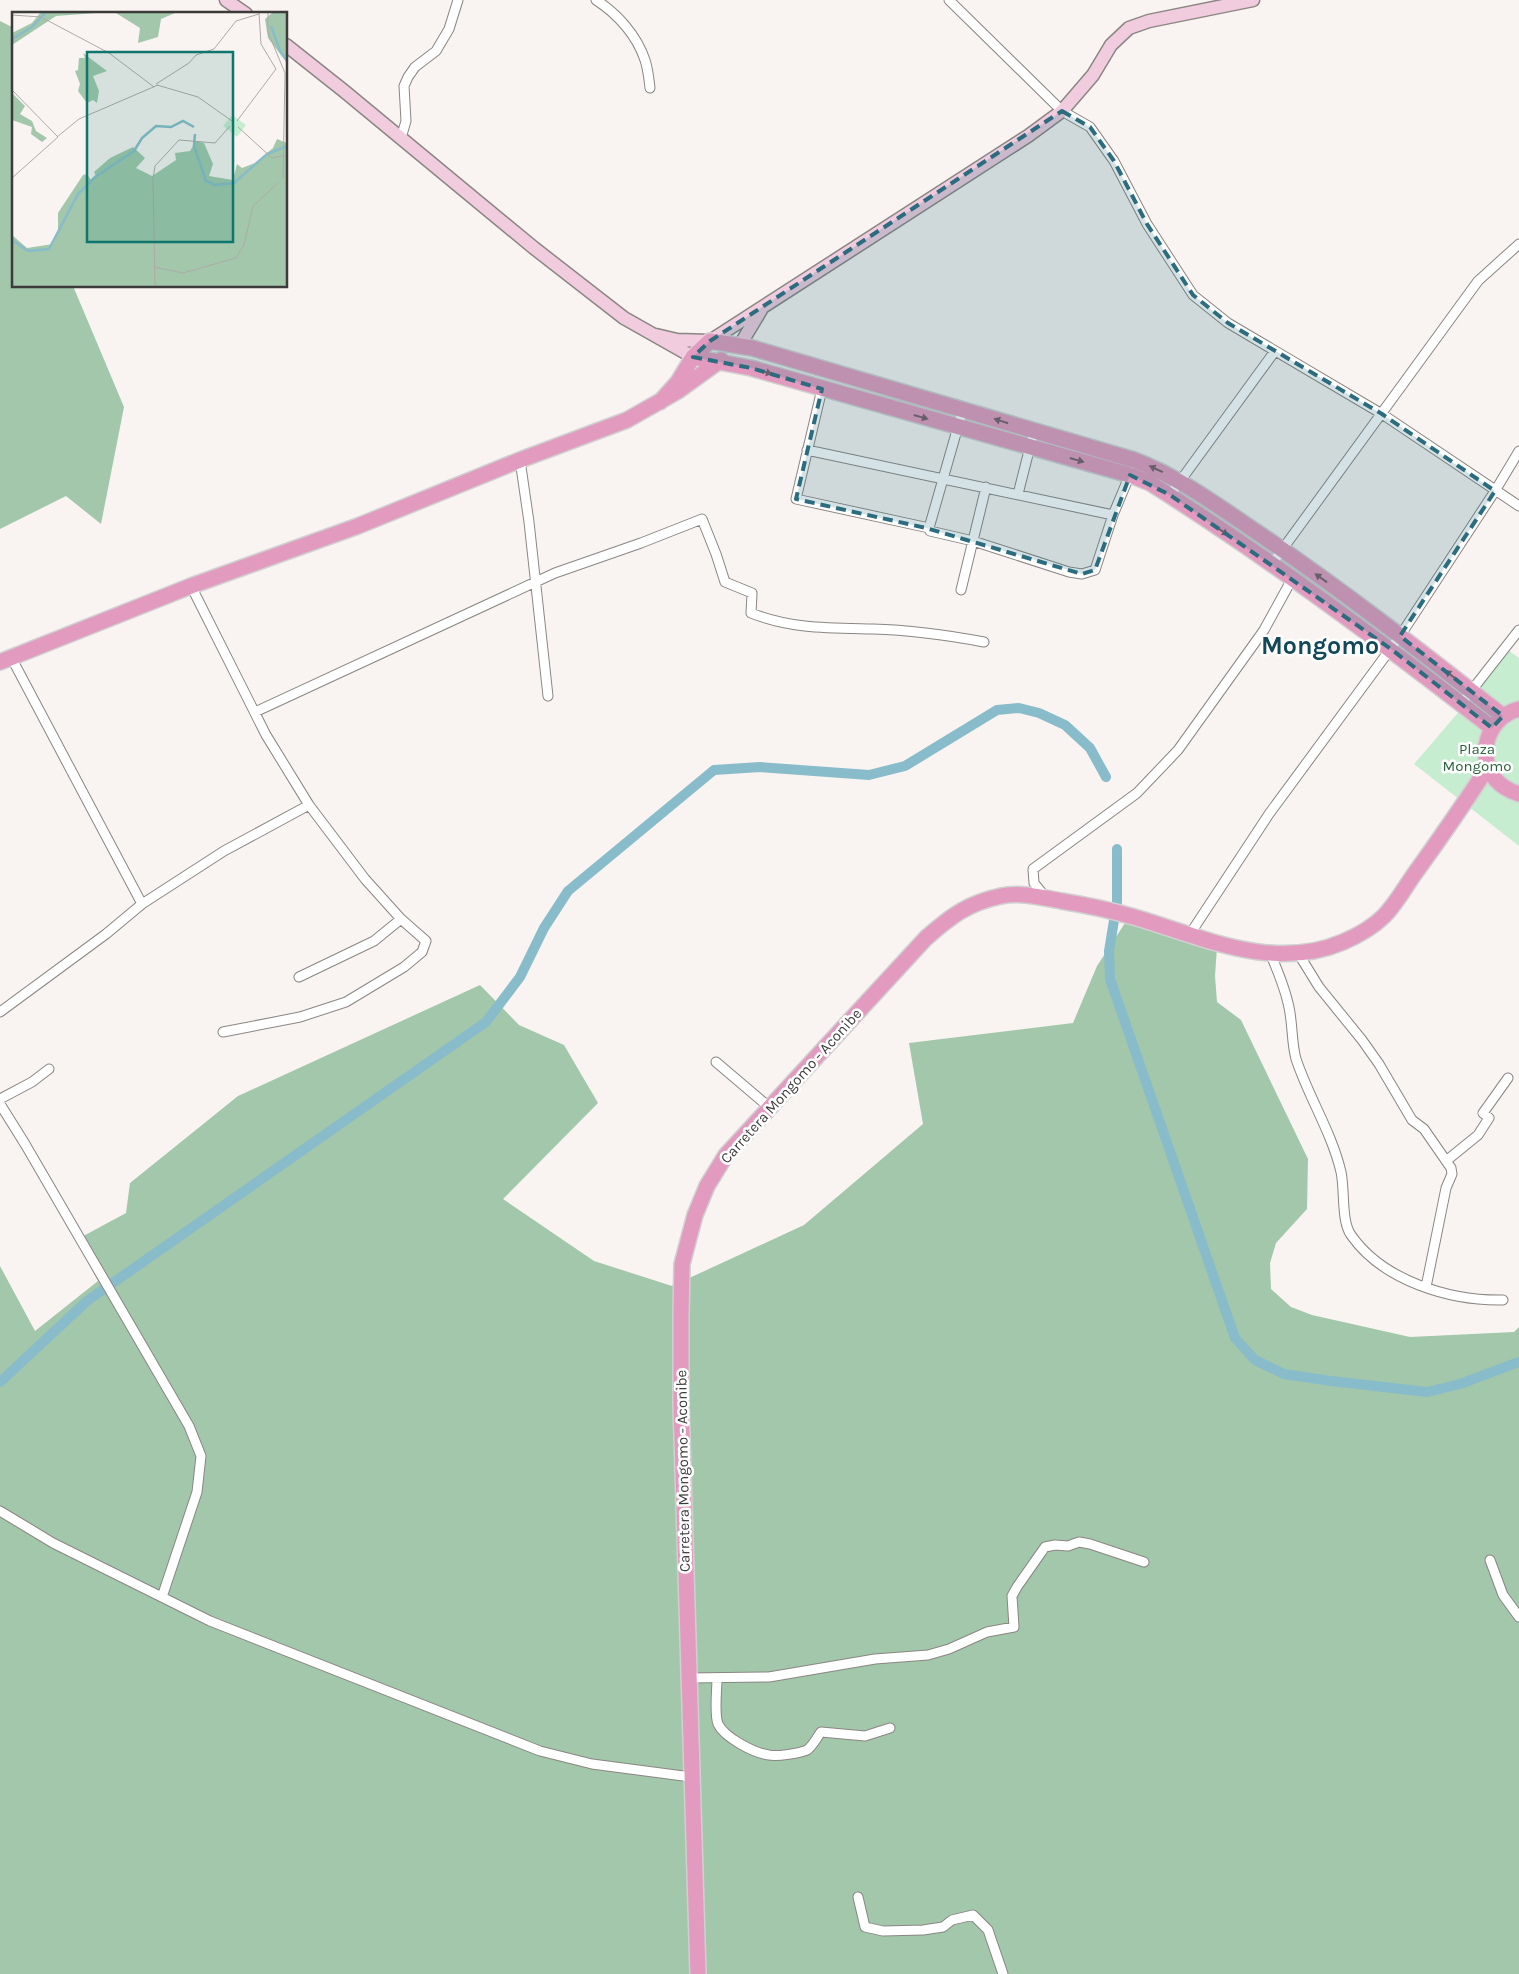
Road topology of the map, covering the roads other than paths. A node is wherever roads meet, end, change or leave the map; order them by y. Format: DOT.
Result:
graph roads {
  1 [pos="226,0"];
  2 [pos="458,0"];
  3 [pos="596,0"];
  4 [pos="949,0"];
  5 [pos="1252,0"];
  6 [pos="243,12"];
  7 [pos="288,47"];
  8 [pos="650,88"];
  9 [pos="1062,111"];
  10 [pos="401,138"];
  11 [pos="1519,244"];
  12 [pos="764,306"];
  13 [pos="656,335"];
  14 [pos="710,341"];
  15 [pos="740,345"];
  16 [pos="1276,351"];
  17 [pos="693,357"];
  18 [pos="717,363"];
  19 [pos="822,389"];
  20 [pos="660,402"];
  21 [pos="963,409"];
  22 [pos="1382,414"];
  23 [pos="957,427"];
  24 [pos="1034,430"];
  25 [pos="1030,446"];
  26 [pos="807,450"];
  27 [pos="1519,451"];
  28 [pos="520,460"];
  29 [pos="1134,460"];
  30 [pos="1130,475"];
  31 [pos="942,478"];
  32 [pos="1181,482"];
  33 [pos="986,487"];
  34 [pos="1495,490"];
  35 [pos="1018,494"];
  36 [pos="1170,495"];
  37 [pos="1519,506"];
  38 [pos="1112,515"];
  39 [pos="928,528"];
  40 [pos="973,541"];
  41 [pos="1282,549"];
  42 [pos="1271,565"];
  43 [pos="1292,579"];
  44 [pos="536,581"];
  45 [pos="191,586"];
  46 [pos="961,590"];
  47 [pos="1519,630"];
  48 [pos="1400,636"];
  49 [pos="984,642"];
  50 [pos="1391,649"];
  51 [pos="5,660"];
  52 [pos="1471,691"];
  53 [pos="548,696"];
  54 [pos="1461,704"];
  55 [pos="1519,709"];
  56 [pos="255,712"];
  57 [pos="1503,716"];
  58 [pos="1492,728"];
  59 [pos="1488,767"];
  60 [pos="1497,782"];
  61 [pos="1519,794"];
  62 [pos="1469,798"];
  63 [pos="309,805"];
  64 [pos="1046,898"];
  65 [pos="142,904"];
  66 [pos="401,919"];
  67 [pos="1190,934"];
  68 [pos="1270,953"];
  69 [pos="1298,954"];
  70 [pos="299,976"];
  71 [pos="0,1012"];
  72 [pos="223,1032"];
  73 [pos="716,1062"];
  74 [pos="49,1069"];
  75 [pos="1508,1078"];
  76 [pos="0,1100"];
  77 [pos="0,1104"];
  78 [pos="769,1107"];
  79 [pos="1446,1161"];
  80 [pos="1426,1287"];
  81 [pos="1503,1300"];
  82 [pos="0,1511"];
  83 [pos="1490,1560"];
  84 [pos="1144,1562"];
  85 [pos="162,1597"];
  86 [pos="1519,1616"];
  87 [pos="688,1678"];
  88 [pos="717,1678"];
  89 [pos="890,1728"];
  90 [pos="691,1777"];
  91 [pos="858,1897"];
  92 [pos="698,1974"];
  93 [pos="1003,1974"];
  1 -- 6 [label="street"];
  2 -- 10 [label="street"];
  3 -- 8 [label="street"];
  4 -- 9 [label="street"];
  5 -- 9 [label="street"];
  7 -- 10 [label="street"];
  9 -- 12 [label="street"];
  9 -- 16 [label="street"];
  10 -- 13 [label="street"];
  11 -- 22 [label="street"];
  12 -- 14 [label="street"];
  12 -- 15 [label="street"];
  13 -- 14 [label="street"];
  13 -- 17 [label="street"];
  14 -- 15 [label="main road"];
  14 -- 17 [label="main road"];
  15 -- 18 [label="main road"];
  15 -- 21 [label="main road"];
  16 -- 22 [label="street"];
  16 -- 32 [label="street"];
  17 -- 18 [label="main road"];
  17 -- 20 [label="main road"];
  18 -- 19 [label="main road, one-way"];
  18 -- 20 [label="main road"];
  19 -- 23 [label="main road, one-way"];
  19 -- 26 [label="street"];
  20 -- 28 [label="main road"];
  21 -- 23 [label="street"];
  24 -- 21 [label="main road, one-way"];
  22 -- 34 [label="street"];
  22 -- 41 [label="street"];
  23 -- 25 [label="main road"];
  23 -- 31 [label="street"];
  24 -- 25 [label="street"];
  24 -- 29 [label="main road"];
  25 -- 30 [label="main road, one-way"];
  25 -- 35 [label="street"];
  26 -- 31 [label="street"];
  26 -- 39 [label="street"];
  27 -- 34 [label="street"];
  28 -- 44 [label="street"];
  28 -- 45 [label="main road"];
  29 -- 30 [label="street"];
  32 -- 29 [label="main road, one-way"];
  30 -- 36 [label="main road"];
  30 -- 38 [label="street"];
  31 -- 33 [label="street"];
  31 -- 39 [label="street"];
  32 -- 36 [label="street"];
  32 -- 41 [label="main road"];
  33 -- 35 [label="street"];
  33 -- 40 [label="street"];
  34 -- 37 [label="street"];
  34 -- 48 [label="street"];
  35 -- 38 [label="street"];
  36 -- 42 [label="main road, one-way"];
  38 -- 40 [label="street"];
  39 -- 40 [label="street"];
  40 -- 46 [label="street"];
  41 -- 42 [label="street"];
  48 -- 41 [label="main road, one-way"];
  42 -- 43 [label="main road"];
  43 -- 50 [label="main road"];
  43 -- 64 [label="street"];
  44 -- 49 [label="street"];
  44 -- 53 [label="street"];
  44 -- 56 [label="street"];
  45 -- 51 [label="main road"];
  45 -- 56 [label="street"];
  47 -- 52 [label="street"];
  48 -- 50 [label="street"];
  52 -- 48 [label="main road, one-way"];
  50 -- 54 [label="main road"];
  50 -- 67 [label="street"];
  51 -- 65 [label="street"];
  52 -- 54 [label="street"];
  52 -- 57 [label="main road"];
  54 -- 58 [label="main road"];
  55 -- 57 [label="main road"];
  56 -- 63 [label="street"];
  57 -- 58 [label="main road"];
  58 -- 59 [label="main road"];
  59 -- 60 [label="main road"];
  59 -- 62 [label="main road, Carretera Mongomo - Aconibe"];
  60 -- 61 [label="main road"];
  60 -- 62 [label="main road, Carretera Mongomo - Aconibe"];
  62 -- 69 [label="main road, Carretera Mongomo - Aconibe"];
  63 -- 65 [label="street"];
  63 -- 66 [label="street"];
  64 -- 67 [label="main road, Carretera Mongomo - Aconibe"];
  64 -- 78 [label="main road, Carretera Mongomo - Aconibe"];
  65 -- 71 [label="street"];
  66 -- 70 [label="street"];
  66 -- 72 [label="street"];
  67 -- 68 [label="main road, Carretera Mongomo - Aconibe"];
  68 -- 69 [label="main road, Carretera Mongomo - Aconibe"];
  68 -- 80 [label="street"];
  69 -- 79 [label="street"];
  73 -- 78 [label="street"];
  74 -- 76 [label="street"];
  75 -- 79 [label="street"];
  77 -- 85 [label="street"];
  78 -- 87 [label="main road, Carretera Mongomo - Aconibe"];
  79 -- 80 [label="street"];
  80 -- 81 [label="street"];
  82 -- 85 [label="street"];
  83 -- 86 [label="street"];
  84 -- 88 [label="street"];
  85 -- 90 [label="street"];
  87 -- 88 [label="street"];
  87 -- 90 [label="main road, Carretera Mongomo - Aconibe"];
  88 -- 89 [label="street"];
  90 -- 92 [label="main road, Carretera Mongomo - Aconibe"];
  91 -- 93 [label="street"];
}
